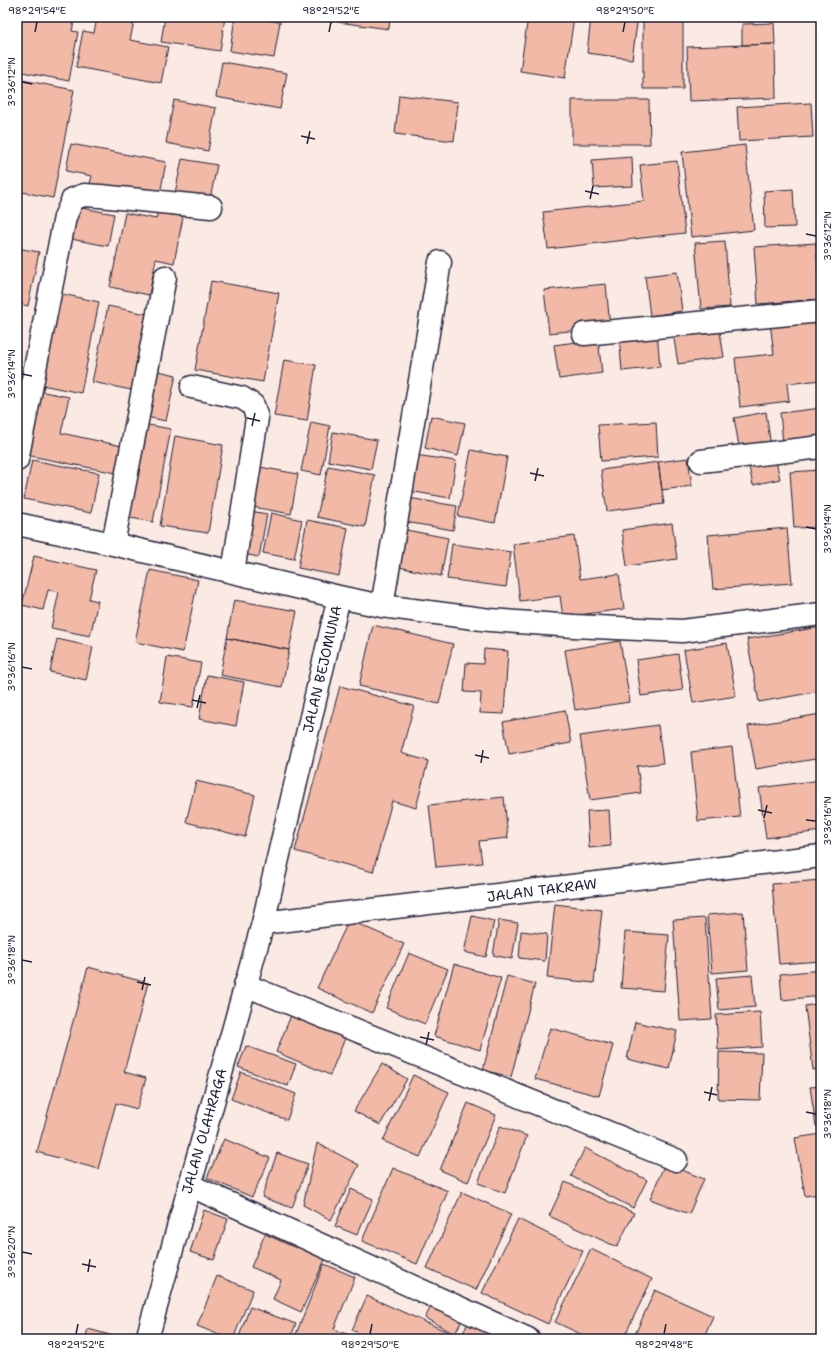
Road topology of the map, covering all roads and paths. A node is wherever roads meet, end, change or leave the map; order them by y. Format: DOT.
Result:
graph roads {
  1 [pos="210,207"];
  2 [pos="440,262"];
  3 [pos="165,277"];
  4 [pos="821,311"];
  5 [pos="584,334"];
  6 [pos="192,387"];
  7 [pos="821,447"];
  8 [pos="17,460"];
  9 [pos="701,461"];
  10 [pos="17,524"];
  11 [pos="113,544"];
  12 [pos="233,572"];
  13 [pos="339,597"];
  14 [pos="382,606"];
  15 [pos="821,614"];
  16 [pos="821,856"];
  17 [pos="263,923"];
  18 [pos="245,985"];
  19 [pos="676,1160"];
  20 [pos="189,1185"];
  21 [pos="147,1339"];
  22 [pos="528,1339"];
  1 -- 8 [label="street"];
  2 -- 14 [label="street"];
  3 -- 11 [label="street"];
  4 -- 5 [label="street"];
  6 -- 12 [label="street"];
  7 -- 9 [label="street"];
  10 -- 11 [label="street, JALAN BEJOMUNA"];
  11 -- 12 [label="street, JALAN BEJOMUNA"];
  12 -- 13 [label="street, JALAN BEJOMUNA"];
  13 -- 14 [label="street"];
  13 -- 17 [label="street, JALAN BEJOMUNA"];
  14 -- 15 [label="street"];
  16 -- 17 [label="street, JALAN TAKRAW"];
  17 -- 18 [label="street, JALAN OLAHRAGA"];
  18 -- 19 [label="street"];
  18 -- 20 [label="street, JALAN OLAHRAGA"];
  20 -- 21 [label="street, JALAN OLAHRAGA"];
  20 -- 22 [label="street"];
}
